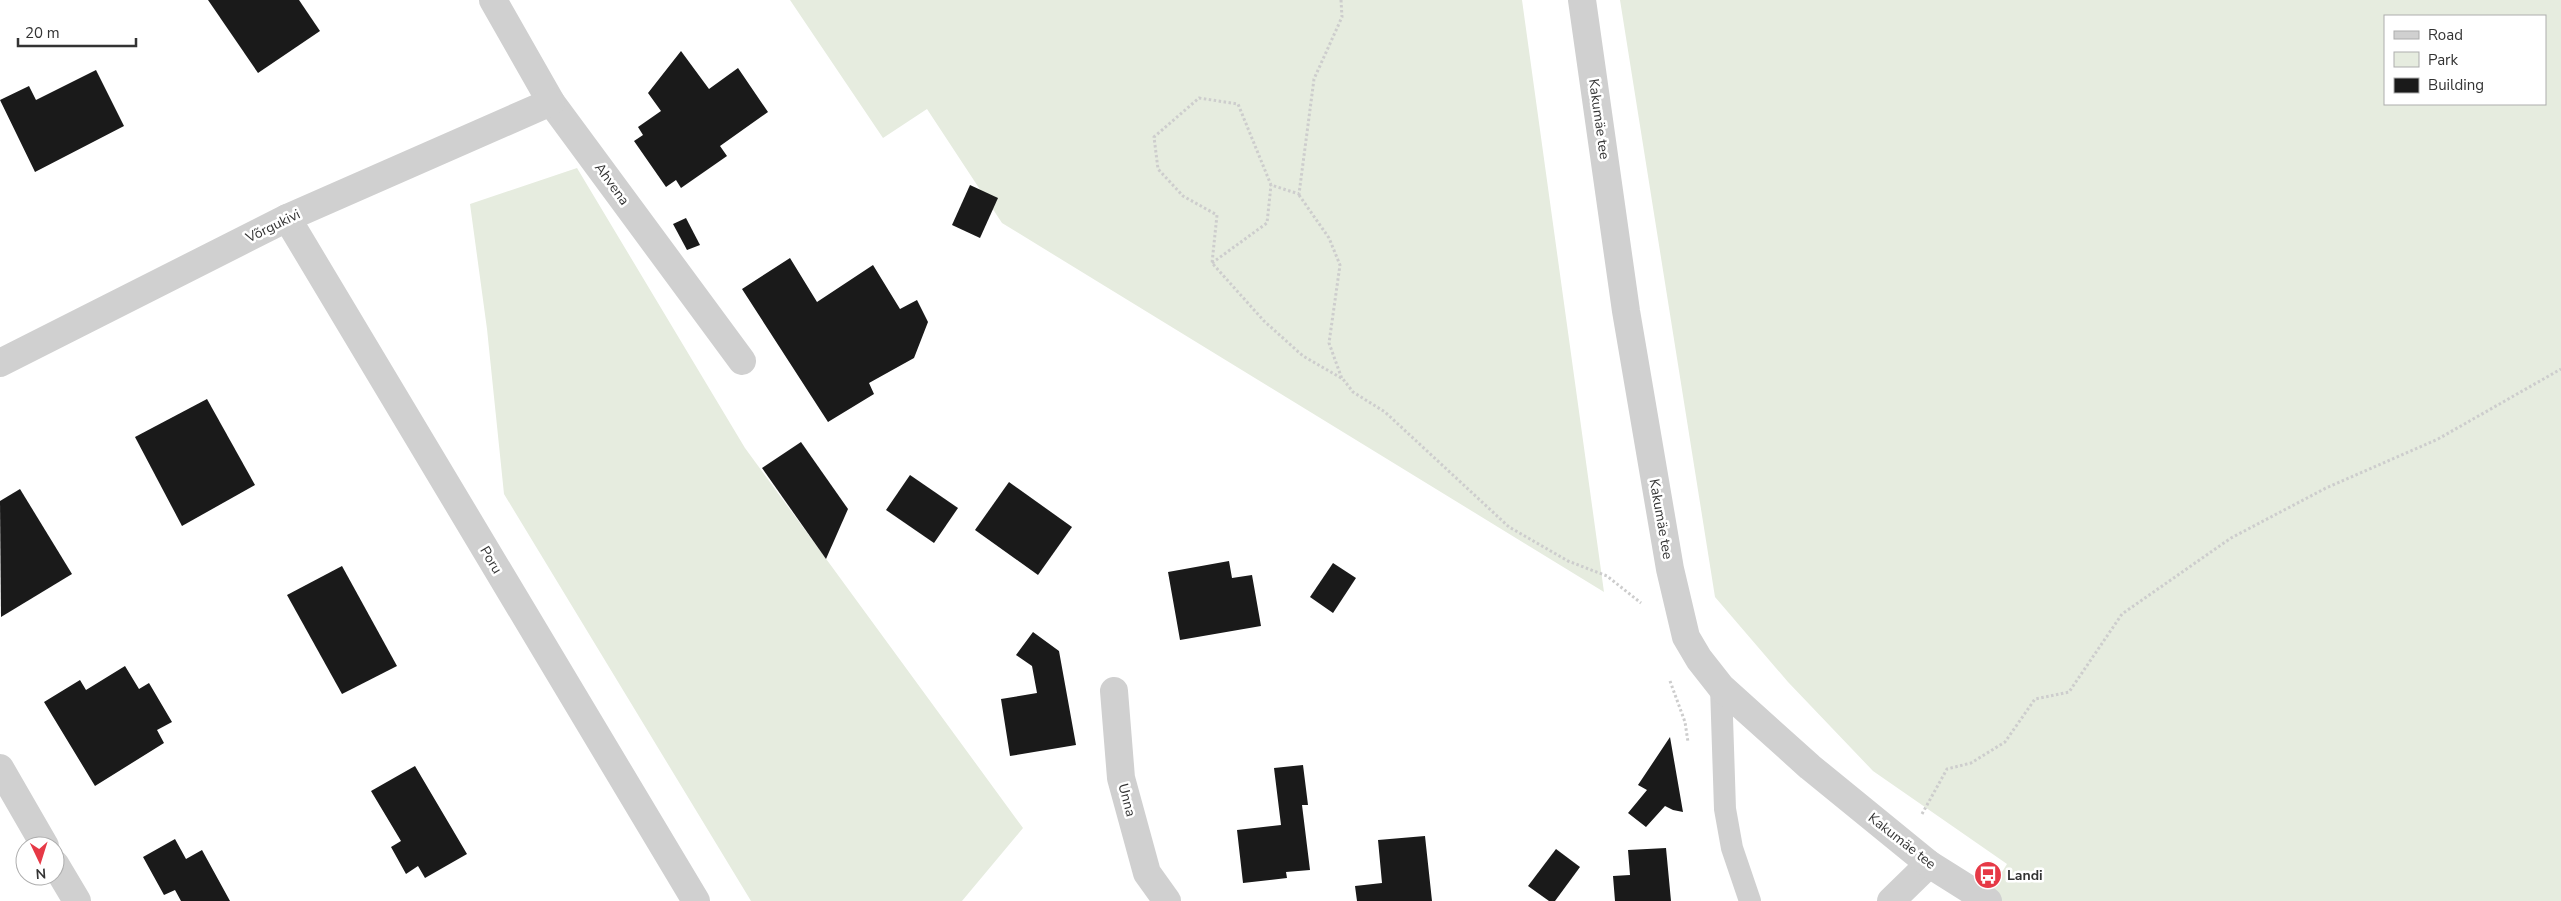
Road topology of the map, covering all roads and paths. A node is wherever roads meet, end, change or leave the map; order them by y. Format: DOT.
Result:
graph roads {
  1 [pos="493,0"];
  2 [pos="1341,0"];
  3 [pos="1582,0"];
  4 [pos="551,102"];
  5 [pos="1271,184"];
  6 [pos="1299,194"];
  7 [pos="287,218"];
  8 [pos="1212,262"];
  9 [pos="742,361"];
  10 [pos="0,362"];
  11 [pos="2561,369"];
  12 [pos="1343,379"];
  13 [pos="1642,604"];
  14 [pos="1721,687"];
  15 [pos="1114,690"];
  16 [pos="0,768"];
  17 [pos="39,836"];
  18 [pos="1920,856"];
  19 [pos="65,882"];
  20 [pos="76,901"];
  21 [pos="696,901"];
  22 [pos="1167,901"];
  23 [pos="1750,901"];
  24 [pos="1891,901"];
  25 [pos="1988,901"];
  1 -- 4 [label="street, Ahvena"];
  2 -- 6 [label="path"];
  3 -- 14 [label="street, Kakumäe tee"];
  4 -- 7 [label="street, Võrgukivi"];
  4 -- 9 [label="street, Ahvena"];
  5 -- 6 [label="path"];
  5 -- 8 [label="path"];
  5 -- 8 [label="path"];
  6 -- 12 [label="path"];
  7 -- 10 [label="street, Võrgukivi"];
  7 -- 21 [label="street, Poru"];
  8 -- 12 [label="path"];
  11 -- 18 [label="path"];
  12 -- 13 [label="path"];
  14 -- 18 [label="street, Kakumäe tee"];
  14 -- 23 [label="lane"];
  15 -- 22 [label="street, Unna"];
  16 -- 17 [label="street"];
  18 -- 24 [label="street"];
  18 -- 25 [label="street, Kakumäe tee"];
  19 -- 20 [label="street"];
}
